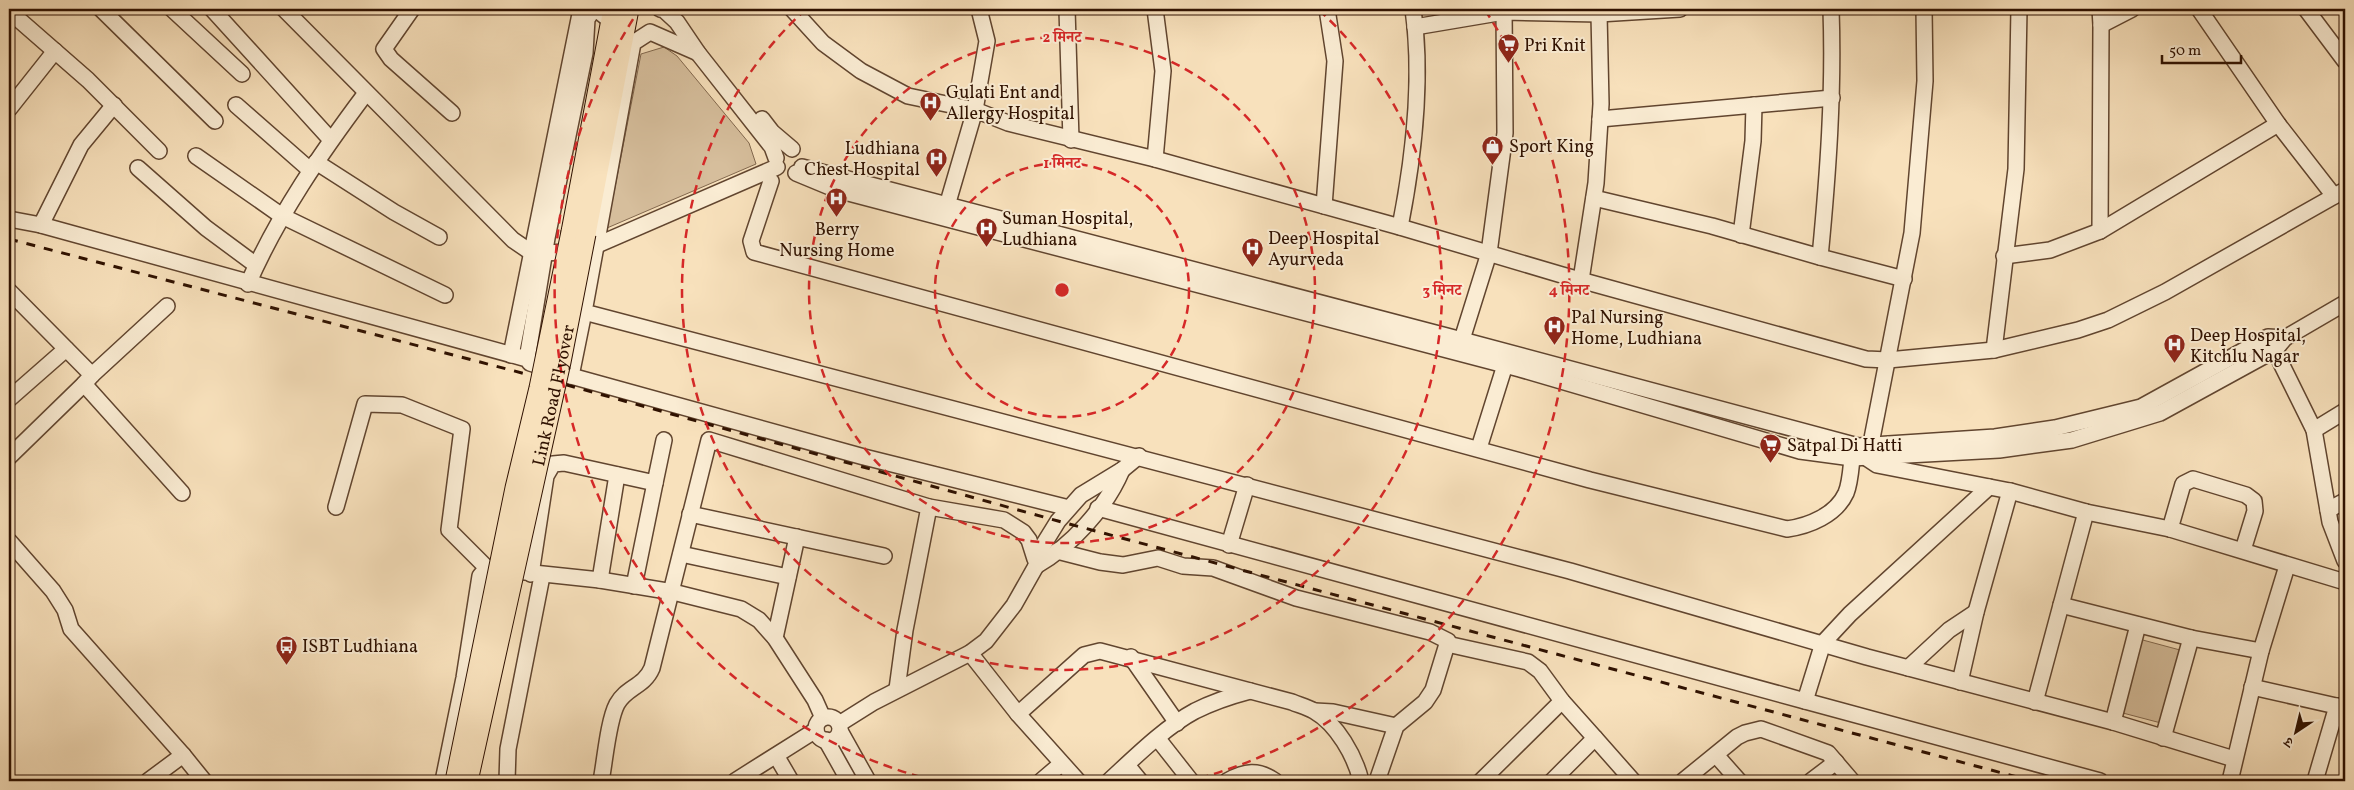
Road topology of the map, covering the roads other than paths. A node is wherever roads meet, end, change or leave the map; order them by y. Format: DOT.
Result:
graph roads {
  1 [pos="101,9"];
  2 [pos="174,9"];
  3 [pos="212,9"];
  4 [pos="284,9"];
  5 [pos="412,9"];
  6 [pos="581,9"];
  7 [pos="642,9"];
  8 [pos="660,9"];
  9 [pos="792,9"];
  10 [pos="979,9"];
  11 [pos="1067,9"];
  12 [pos="1155,9"];
  13 [pos="1327,9"];
  14 [pos="1413,9"];
  15 [pos="1680,9"];
  16 [pos="1831,9"];
  17 [pos="1924,9"];
  18 [pos="2019,9"];
  19 [pos="2100,9"];
  20 [pos="2132,9"];
  21 [pos="2199,9"];
  22 [pos="2306,9"];
  23 [pos="1504,10"];
  24 [pos="9,11"];
  25 [pos="1601,12"];
  26 [pos="620,15"];
  27 [pos="677,16"];
  28 [pos="2101,25"];
  29 [pos="1416,27"];
  30 [pos="55,50"];
  31 [pos="698,53"];
  32 [pos="2345,61"];
  33 [pos="242,74"];
  34 [pos="366,93"];
  35 [pos="1832,98"];
  36 [pos="114,105"];
  37 [pos="236,105"];
  38 [pos="1754,105"];
  39 [pos="9,109"];
  40 [pos="975,110"];
  41 [pos="452,113"];
  42 [pos="1600,119"];
  43 [pos="214,121"];
  44 [pos="2278,124"];
  45 [pos="331,140"];
  46 [pos="1071,140"];
  47 [pos="159,151"];
  48 [pos="196,156"];
  49 [pos="1155,158"];
  50 [pos="313,166"];
  51 [pos="138,168"];
  52 [pos="783,170"];
  53 [pos="2340,193"];
  54 [pos="1594,198"];
  55 [pos="1324,206"];
  56 [pos="945,212"];
  57 [pos="282,216"];
  58 [pos="9,219"];
  59 [pos="41,225"];
  60 [pos="1400,227"];
  61 [pos="2100,231"];
  62 [pos="1741,235"];
  63 [pos="439,238"];
  64 [pos="589,252"];
  65 [pos="1490,252"];
  66 [pos="538,253"];
  67 [pos="2004,256"];
  68 [pos="1820,258"];
  69 [pos="256,265"];
  70 [pos="1904,279"];
  71 [pos="1581,280"];
  72 [pos="248,284"];
  73 [pos="9,291"];
  74 [pos="445,295"];
  75 [pos="2345,303"];
  76 [pos="167,306"];
  77 [pos="584,312"];
  78 [pos="2271,344"];
  79 [pos="1460,346"];
  80 [pos="66,349"];
  81 [pos="1994,350"];
  82 [pos="511,355"];
  83 [pos="527,359"];
  84 [pos="1888,360"];
  85 [pos="1505,365"];
  86 [pos="571,376"];
  87 [pos="88,379"];
  88 [pos="9,399"];
  89 [pos="2345,411"];
  90 [pos="2314,430"];
  91 [pos="664,440"];
  92 [pos="1479,448"];
  93 [pos="1853,452"];
  94 [pos="1869,452"];
  95 [pos="1138,456"];
  96 [pos="9,457"];
  97 [pos="1122,470"];
  98 [pos="617,475"];
  99 [pos="655,483"];
  100 [pos="1247,485"];
  101 [pos="1989,487"];
  102 [pos="2010,491"];
  103 [pos="182,494"];
  104 [pos="2345,501"];
  105 [pos="336,507"];
  106 [pos="930,507"];
  107 [pos="1069,508"];
  108 [pos="1098,508"];
  109 [pos="2328,510"];
  110 [pos="2086,512"];
  111 [pos="690,514"];
  112 [pos="2170,529"];
  113 [pos="798,537"];
  114 [pos="9,541"];
  115 [pos="1229,545"];
  116 [pos="2243,550"];
  117 [pos="1057,551"];
  118 [pos="681,554"];
  119 [pos="884,556"];
  120 [pos="2345,561"];
  121 [pos="1036,563"];
  122 [pos="2287,566"];
  123 [pos="487,568"];
  124 [pos="536,575"];
  125 [pos="788,577"];
  126 [pos="600,580"];
  127 [pos="2345,582"];
  128 [pos="634,586"];
  129 [pos="673,592"];
  130 [pos="2061,605"];
  131 [pos="1976,612"];
  132 [pos="2138,625"];
  133 [pos="775,638"];
  134 [pos="2191,638"];
  135 [pos="1823,643"];
  136 [pos="1447,644"];
  137 [pos="2261,651"];
  138 [pos="970,652"];
  139 [pos="1131,657"];
  140 [pos="1908,668"];
  141 [pos="1960,682"];
  142 [pos="2252,687"];
  143 [pos="897,690"];
  144 [pos="1250,691"];
  145 [pos="1562,701"];
  146 [pos="1806,701"];
  147 [pos="2035,702"];
  148 [pos="2341,708"];
  149 [pos="1314,711"];
  150 [pos="1018,714"];
  151 [pos="2112,722"];
  152 [pos="1177,723"];
  153 [pos="1396,726"];
  154 [pos="840,727"];
  155 [pos="822,729"];
  156 [pos="1595,738"];
  157 [pos="2164,738"];
  158 [pos="1158,739"];
  159 [pos="183,755"];
  160 [pos="1716,755"];
  161 [pos="777,757"];
  162 [pos="2234,759"];
  163 [pos="1836,762"];
  164 [pos="1061,764"];
  165 [pos="1126,765"];
  166 [pos="739,780"];
  167 [pos="1688,780"];
  168 [pos="148,781"];
  169 [pos="204,781"];
  170 [pos="443,781"];
  171 [pos="455,781"];
  172 [pos="468,781"];
  173 [pos="507,781"];
  174 [pos="601,781"];
  175 [pos="791,781"];
  176 [pos="849,781"];
  177 [pos="868,781"];
  178 [pos="1041,781"];
  179 [pos="1078,781"];
  180 [pos="1109,781"];
  181 [pos="1140,781"];
  182 [pos="1192,781"];
  183 [pos="1227,781"];
  184 [pos="1275,781"];
  185 [pos="1361,781"];
  186 [pos="1377,781"];
  187 [pos="1481,781"];
  188 [pos="1552,781"];
  189 [pos="1633,781"];
  190 [pos="1739,781"];
  191 [pos="1811,781"];
  192 [pos="1852,781"];
  193 [pos="2100,781"];
  194 [pos="2230,781"];
  195 [pos="2315,781"];
  1 -- 43 [label="street"];
  2 -- 33 [label="street"];
  3 -- 45 [label="street"];
  4 -- 34 [label="street"];
  5 -- 41 [label="street"];
  6 -- 66 [label="street"];
  7 -- 26 [label="street"];
  8 -- 27 [label="street"];
  9 -- 40 [label="street"];
  10 -- 40 [label="street"];
  11 -- 46 [label="street"];
  12 -- 49 [label="street"];
  13 -- 55 [label="street"];
  14 -- 29 [label="street"];
  15 -- 25 [label="street"];
  16 -- 35 [label="street"];
  17 -- 70 [label="street"];
  18 -- 67 [label="street"];
  19 -- 28 [label="street"];
  20 -- 28 [label="street"];
  21 -- 44 [label="street"];
  22 -- 32 [label="street"];
  23 -- 25 [label="street"];
  23 -- 29 [label="street"];
  23 -- 65 [label="street"];
  24 -- 30 [label="street"];
  25 -- 42 [label="street"];
  26 -- 66 [label="street"];
  26 -- 171 [label="main road, Link Road Flyover, bridge"];
  26 -- 172 [label="main road, Link Road Flyover, bridge"];
  27 -- 31 [label="street"];
  27 -- 52 [label="street"];
  28 -- 61 [label="street"];
  29 -- 60 [label="street"];
  30 -- 36 [label="street"];
  30 -- 39 [label="street"];
  31 -- 52 [label="street"];
  31 -- 64 [label="street"];
  34 -- 45 [label="street"];
  34 -- 66 [label="street"];
  35 -- 38 [label="street"];
  35 -- 68 [label="street"];
  36 -- 47 [label="street"];
  36 -- 59 [label="street"];
  37 -- 50 [label="street"];
  38 -- 42 [label="street"];
  38 -- 62 [label="street"];
  40 -- 46 [label="street"];
  40 -- 56 [label="street"];
  42 -- 54 [label="street"];
  44 -- 53 [label="street"];
  44 -- 61 [label="street"];
  45 -- 50 [label="street"];
  46 -- 49 [label="street"];
  48 -- 57 [label="street"];
  49 -- 55 [label="street"];
  50 -- 57 [label="street"];
  50 -- 63 [label="street"];
  51 -- 69 [label="street"];
  52 -- 56 [label="street"];
  52 -- 64 [label="street"];
  52 -- 92 [label="street"];
  53 -- 81 [label="street"];
  54 -- 62 [label="street"];
  54 -- 71 [label="street"];
  55 -- 60 [label="street"];
  56 -- 79 [label="street"];
  57 -- 69 [label="street"];
  57 -- 74 [label="street"];
  58 -- 59 [label="street"];
  59 -- 72 [label="street"];
  60 -- 65 [label="street"];
  61 -- 67 [label="street"];
  62 -- 68 [label="street"];
  64 -- 66 [label="street"];
  64 -- 77 [label="street"];
  65 -- 71 [label="street"];
  65 -- 79 [label="street"];
  66 -- 82 [label="street"];
  66 -- 83 [label="street"];
  67 -- 81 [label="street"];
  68 -- 70 [label="street"];
  69 -- 72 [label="street"];
  70 -- 84 [label="street"];
  71 -- 84 [label="street"];
  72 -- 82 [label="street"];
  73 -- 80 [label="street"];
  75 -- 78 [label="street"];
  76 -- 87 [label="street"];
  77 -- 86 [label="street"];
  77 -- 95 [label="street"];
  78 -- 90 [label="street"];
  78 -- 94 [label="street"];
  79 -- 85 [label="street"];
  79 -- 93 [label="street"];
  80 -- 87 [label="street"];
  80 -- 88 [label="street"];
  81 -- 84 [label="street"];
  82 -- 83 [label="street"];
  83 -- 86 [label="street"];
  84 -- 94 [label="street"];
  85 -- 92 [label="street"];
  85 -- 93 [label="street"];
  86 -- 107 [label="street"];
  87 -- 96 [label="street"];
  87 -- 103 [label="street"];
  89 -- 90 [label="street"];
  90 -- 109 [label="street"];
  91 -- 99 [label="street"];
  92 -- 93 [label="street"];
  93 -- 94 [label="street"];
  94 -- 101 [label="street"];
  95 -- 97 [label="street"];
  95 -- 100 [label="street"];
  97 -- 107 [label="street"];
  97 -- 108 [label="street"];
  98 -- 99 [label="street"];
  98 -- 124 [label="street"];
  98 -- 126 [label="street"];
  99 -- 128 [label="street"];
  100 -- 115 [label="street"];
  100 -- 135 [label="street"];
  101 -- 102 [label="street"];
  101 -- 135 [label="street"];
  102 -- 110 [label="street"];
  102 -- 131 [label="street"];
  104 -- 109 [label="street"];
  105 -- 123 [label="street"];
  106 -- 111 [label="street"];
  106 -- 121 [label="street"];
  106 -- 143 [label="street"];
  107 -- 121 [label="street"];
  108 -- 115 [label="street"];
  108 -- 117 [label="street"];
  109 -- 120 [label="street"];
  110 -- 112 [label="street"];
  110 -- 130 [label="street"];
  111 -- 113 [label="street"];
  111 -- 118 [label="street"];
  112 -- 116 [label="street"];
  112 -- 116 [label="street"];
  113 -- 119 [label="street"];
  113 -- 125 [label="street"];
  114 -- 159 [label="street"];
  115 -- 146 [label="street"];
  116 -- 122 [label="street"];
  117 -- 121 [label="street"];
  117 -- 136 [label="street"];
  118 -- 125 [label="street"];
  118 -- 129 [label="street"];
  121 -- 138 [label="street"];
  122 -- 127 [label="street"];
  122 -- 137 [label="street"];
  123 -- 124 [label="street"];
  123 -- 170 [label="street"];
  124 -- 126 [label="street"];
  124 -- 173 [label="street"];
  125 -- 133 [label="street"];
  126 -- 128 [label="street"];
  128 -- 129 [label="street"];
  129 -- 133 [label="street"];
  129 -- 174 [label="street"];
  130 -- 132 [label="street"];
  130 -- 147 [label="street"];
  131 -- 140 [label="street"];
  131 -- 141 [label="street"];
  132 -- 134 [label="street"];
  132 -- 151 [label="street"];
  133 -- 155 [label="street"];
  134 -- 137 [label="street"];
  134 -- 157 [label="street"];
  135 -- 140 [label="street"];
  135 -- 146 [label="street"];
  136 -- 145 [label="street"];
  136 -- 153 [label="street"];
  137 -- 142 [label="street"];
  138 -- 143 [label="street"];
  138 -- 150 [label="street"];
  139 -- 144 [label="street"];
  139 -- 150 [label="street"];
  139 -- 152 [label="street"];
  140 -- 141 [label="street"];
  141 -- 147 [label="street"];
  142 -- 148 [label="street"];
  142 -- 162 [label="street"];
  143 -- 154 [label="street"];
  144 -- 149 [label="street"];
  144 -- 152 [label="street"];
  145 -- 156 [label="street"];
  145 -- 187 [label="street"];
  146 -- 193 [label="street"];
  147 -- 151 [label="street"];
  148 -- 195 [label="street"];
  149 -- 153 [label="street"];
  149 -- 185 [label="street"];
  150 -- 164 [label="street"];
  151 -- 157 [label="street"];
  152 -- 158 [label="street"];
  153 -- 186 [label="street"];
  154 -- 155 [label="street"];
  154 -- 155 [label="street"];
  154 -- 177 [label="street"];
  155 -- 161 [label="street"];
  155 -- 176 [label="street"];
  156 -- 188 [label="street"];
  156 -- 189 [label="street"];
  157 -- 162 [label="street"];
  158 -- 165 [label="street"];
  158 -- 182 [label="street"];
  159 -- 168 [label="street"];
  159 -- 169 [label="street"];
  160 -- 163 [label="street"];
  160 -- 167 [label="street"];
  160 -- 190 [label="street"];
  161 -- 166 [label="street"];
  161 -- 175 [label="street"];
  162 -- 194 [label="street"];
  163 -- 191 [label="street"];
  163 -- 192 [label="street"];
  164 -- 178 [label="street"];
  164 -- 179 [label="street"];
  165 -- 180 [label="street"];
  165 -- 181 [label="street"];
  183 -- 184 [label="street"];
}
